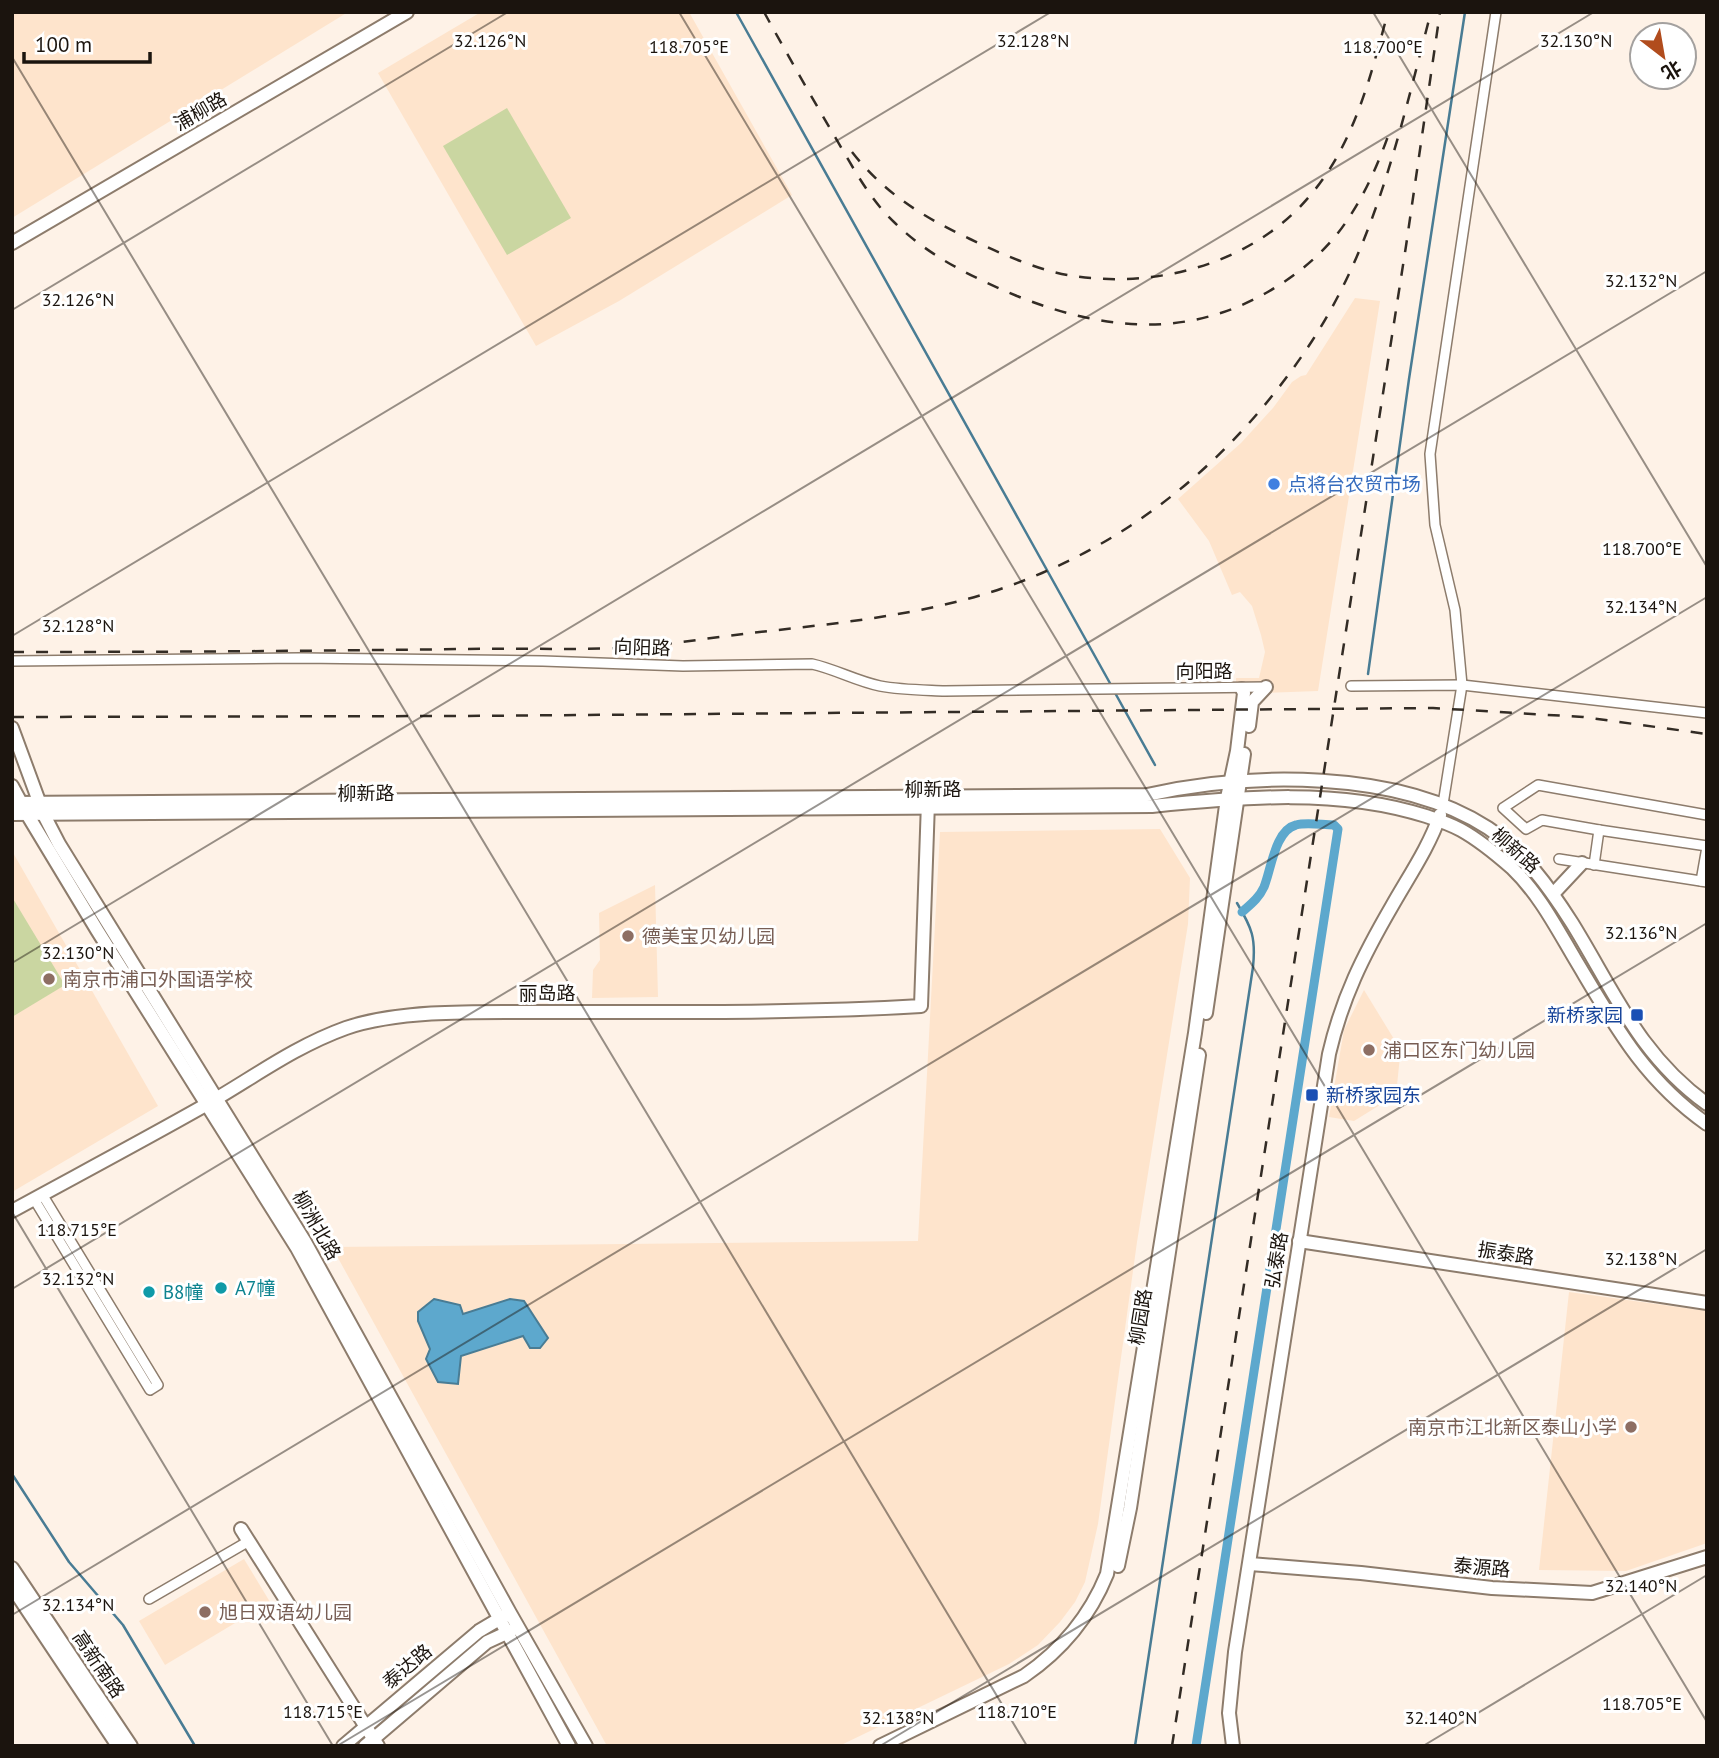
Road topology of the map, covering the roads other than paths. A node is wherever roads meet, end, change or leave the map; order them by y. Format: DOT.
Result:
graph roads {
  1 [pos="407,12"];
  2 [pos="1496,12"];
  3 [pos="12,243"];
  4 [pos="12,661"];
  5 [pos="1462,685"];
  6 [pos="1350,686"];
  7 [pos="1266,687"];
  8 [pos="1242,689"];
  9 [pos="1707,713"];
  10 [pos="12,728"];
  11 [pos="1235,781"];
  12 [pos="12,786"];
  13 [pos="1232,799"];
  14 [pos="928,802"];
  15 [pos="1443,804"];
  16 [pos="20,807"];
  17 [pos="42,810"];
  18 [pos="12,814"];
  19 [pos="1707,815"];
  20 [pos="1438,820"];
  21 [pos="1599,830"];
  22 [pos="1707,847"];
  23 [pos="1559,859"];
  24 [pos="1588,864"];
  25 [pos="1704,881"];
  26 [pos="1553,894"];
  27 [pos="211,1101"];
  28 [pos="1707,1104"];
  29 [pos="1707,1124"];
  30 [pos="38,1197"];
  31 [pos="12,1211"];
  32 [pos="1298,1241"];
  33 [pos="1707,1303"];
  34 [pos="241,1529"];
  35 [pos="249,1541"];
  36 [pos="1707,1558"];
  37 [pos="1250,1564"];
  38 [pos="12,1568"];
  39 [pos="12,1587"];
  40 [pos="149,1600"];
  41 [pos="504,1616"];
  42 [pos="512,1630"];
  43 [pos="366,1725"];
  44 [pos="372,1743"];
  45 [pos="118,1746"];
  46 [pos="131,1746"];
  47 [pos="343,1746"];
  48 [pos="569,1746"];
  49 [pos="586,1746"];
  50 [pos="880,1746"];
  51 [pos="898,1746"];
  52 [pos="1233,1746"];
  1 -- 3 [label="street, 浦柳路"];
  2 -- 5 [label="street"];
  4 -- 8 [label="street, 向阳路"];
  5 -- 6 [label="street"];
  5 -- 9 [label="street"];
  5 -- 15 [label="street"];
  7 -- 8 [label="street, 向阳路"];
  7 -- 11 [label="street"];
  8 -- 11 [label="street"];
  10 -- 17 [label="street, 柳洲北路"];
  11 -- 13 [label="street"];
  11 -- 14 [label="street, 柳新路"];
  11 -- 15 [label="street, 柳新路"];
  12 -- 16 [label="street, 柳洲北路"];
  13 -- 14 [label="street, 柳新路"];
  13 -- 20 [label="street, 柳新路"];
  13 -- 50 [label="street, 柳园路"];
  13 -- 51 [label="street, 柳园路"];
  14 -- 17 [label="street, 柳新路"];
  14 -- 27 [label="street, 丽岛路"];
  15 -- 20 [label="street, 弘泰路"];
  15 -- 26 [label="street, 柳新路"];
  16 -- 17 [label="street, 柳新路"];
  16 -- 18 [label="street, 柳新路"];
  16 -- 27 [label="street, 柳洲北路"];
  17 -- 27 [label="street, 柳洲北路"];
  19 -- 21 [label="street"];
  20 -- 29 [label="street, 柳新路"];
  20 -- 32 [label="street, 弘泰路"];
  21 -- 22 [label="street"];
  21 -- 24 [label="street"];
  22 -- 25 [label="street"];
  23 -- 24 [label="street"];
  24 -- 25 [label="street"];
  24 -- 26 [label="street"];
  26 -- 28 [label="street, 柳新路"];
  27 -- 30 [label="street, 丽岛路"];
  27 -- 41 [label="street, 柳洲北路"];
  30 -- 30 [label="street"];
  30 -- 31 [label="street, 丽岛路"];
  32 -- 33 [label="street, 振泰路"];
  32 -- 37 [label="street, 弘泰路"];
  34 -- 35 [label="street"];
  35 -- 40 [label="street"];
  35 -- 43 [label="street"];
  36 -- 37 [label="street, 泰源路"];
  37 -- 52 [label="street, 弘泰路"];
  38 -- 46 [label="street, 高新南路"];
  39 -- 45 [label="street, 高新南路"];
  41 -- 42 [label="street, 柳洲北路"];
  41 -- 43 [label="street, 泰达路"];
  42 -- 44 [label="street, 泰达路"];
  42 -- 48 [label="street, 柳洲北路"];
  42 -- 49 [label="street, 柳洲北路"];
  43 -- 44 [label="street"];
  43 -- 47 [label="street, 泰达路"];
}
